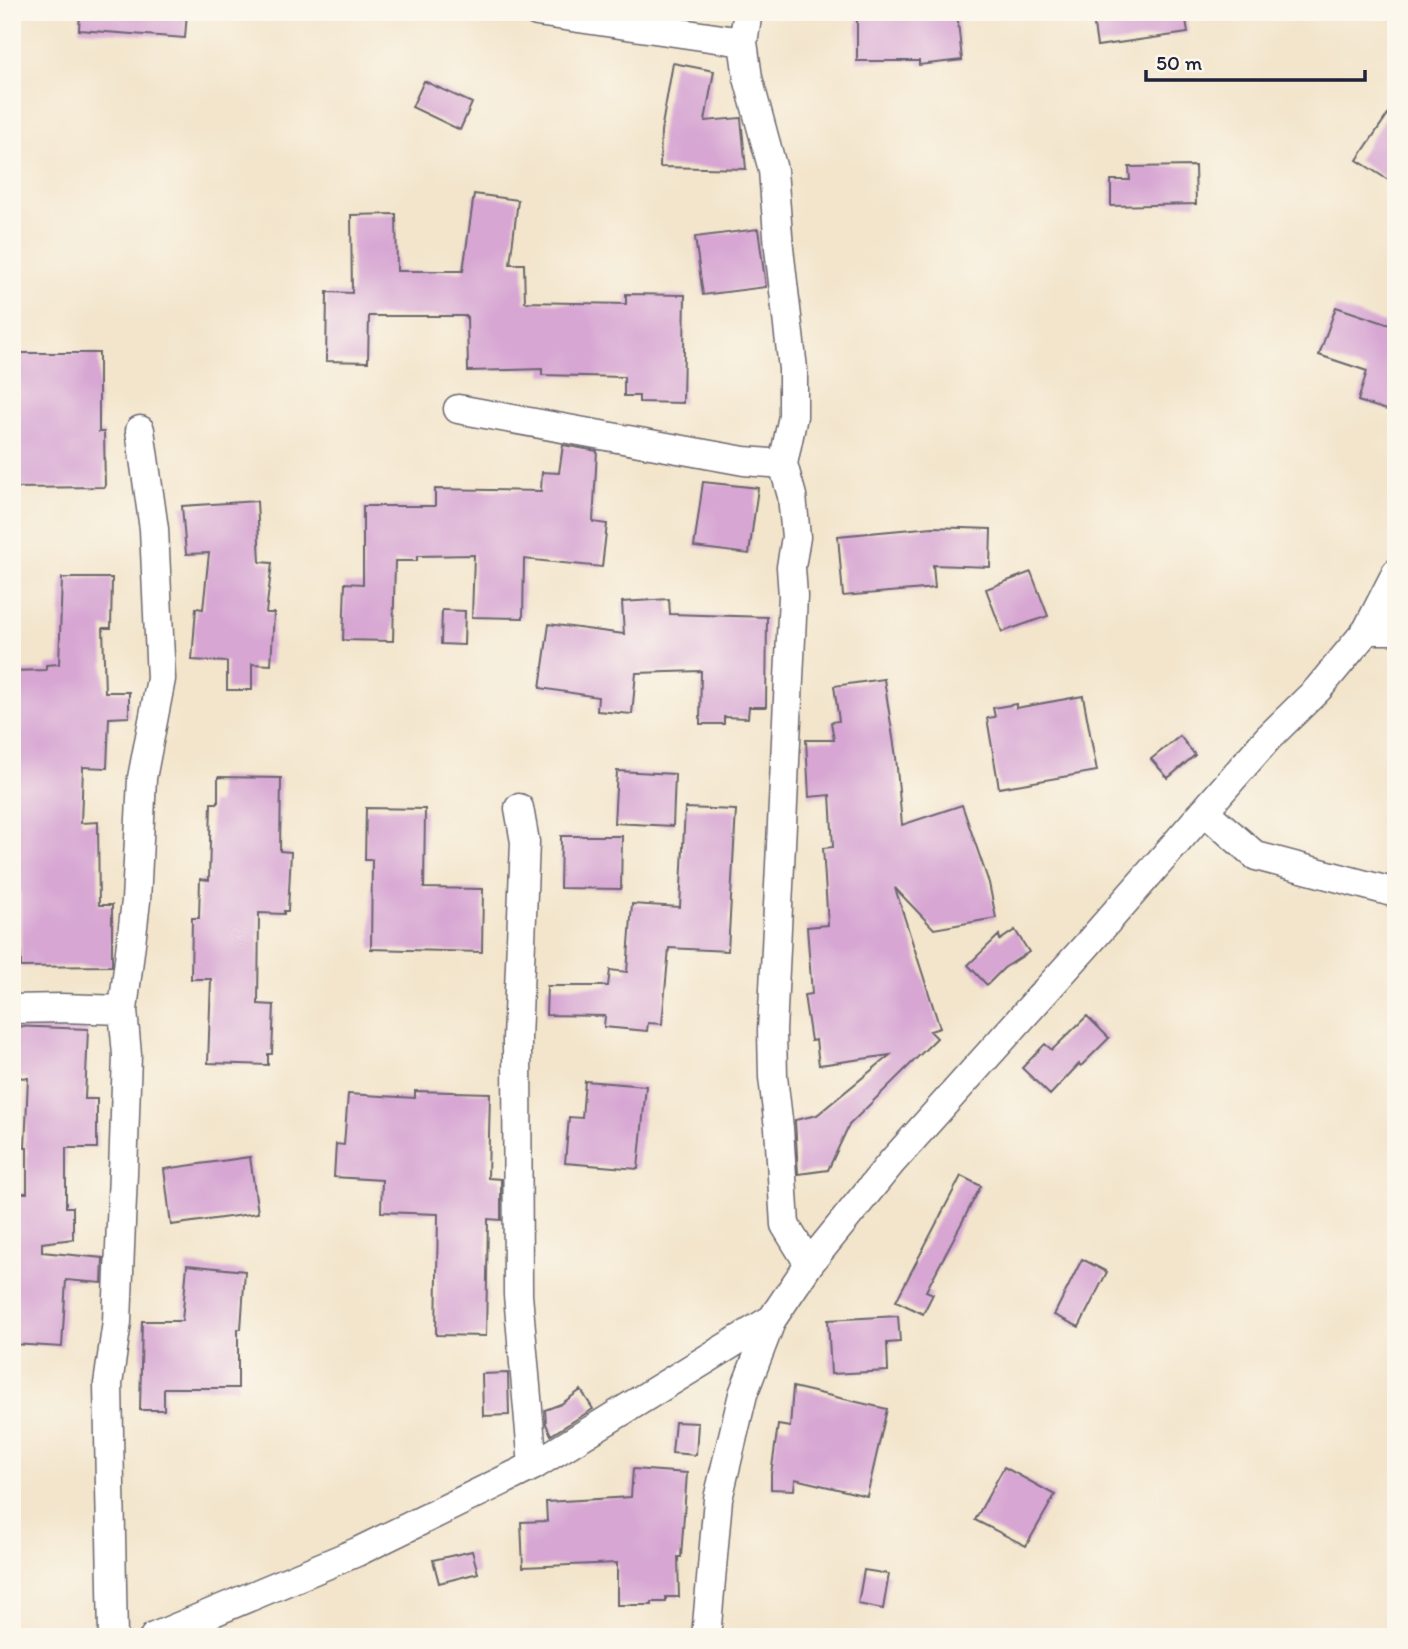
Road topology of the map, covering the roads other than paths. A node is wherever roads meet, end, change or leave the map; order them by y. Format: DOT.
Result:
graph roads {
  1 [pos="537,12"];
  2 [pos="748,12"];
  3 [pos="743,42"];
  4 [pos="458,409"];
  5 [pos="140,430"];
  6 [pos="783,464"];
  7 [pos="1396,573"];
  8 [pos="1367,630"];
  9 [pos="1396,630"];
  10 [pos="519,808"];
  11 [pos="1204,811"];
  12 [pos="1396,893"];
  13 [pos="12,1009"];
  14 [pos="123,1010"];
  15 [pos="809,1264"];
  16 [pos="772,1319"];
  17 [pos="533,1466"];
  18 [pos="113,1637"];
  19 [pos="154,1637"];
  20 [pos="706,1637"];
  1 -- 3 [label="street"];
  2 -- 3 [label="street"];
  3 -- 6 [label="street"];
  4 -- 6 [label="street"];
  5 -- 14 [label="street"];
  6 -- 15 [label="street"];
  7 -- 8 [label="street"];
  8 -- 9 [label="street"];
  8 -- 11 [label="street"];
  10 -- 17 [label="street"];
  11 -- 12 [label="street"];
  11 -- 15 [label="street"];
  13 -- 14 [label="street"];
  14 -- 18 [label="street"];
  15 -- 16 [label="street"];
  16 -- 17 [label="street"];
  16 -- 20 [label="street"];
  17 -- 19 [label="street"];
}
